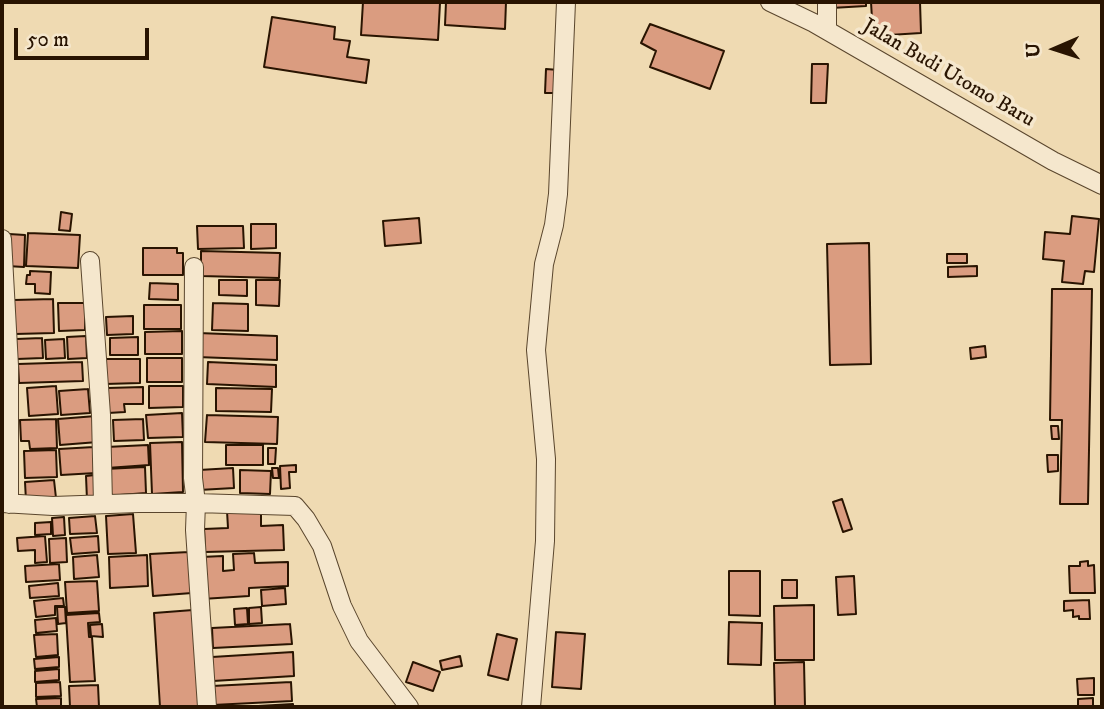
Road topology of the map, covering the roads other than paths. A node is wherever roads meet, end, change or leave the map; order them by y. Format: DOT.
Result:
graph roads {
  1 [pos="566,2"];
  2 [pos="770,2"];
  3 [pos="827,2"];
  4 [pos="827,30"];
  5 [pos="1102,185"];
  6 [pos="2,239"];
  7 [pos="90,261"];
  8 [pos="194,267"];
  9 [pos="6,503"];
  10 [pos="196,503"];
  11 [pos="103,504"];
  12 [pos="207,707"];
  13 [pos="409,707"];
  14 [pos="531,707"];
  1 -- 14 [label="street"];
  2 -- 4 [label="street, Jalan Budi Utomo Baru"];
  3 -- 4 [label="street"];
  4 -- 5 [label="street, Jalan Budi Utomo Baru"];
  6 -- 9 [label="street"];
  7 -- 11 [label="street"];
  8 -- 10 [label="street"];
  9 -- 11 [label="street"];
  10 -- 11 [label="street"];
  10 -- 12 [label="street"];
  10 -- 13 [label="street"];
}
